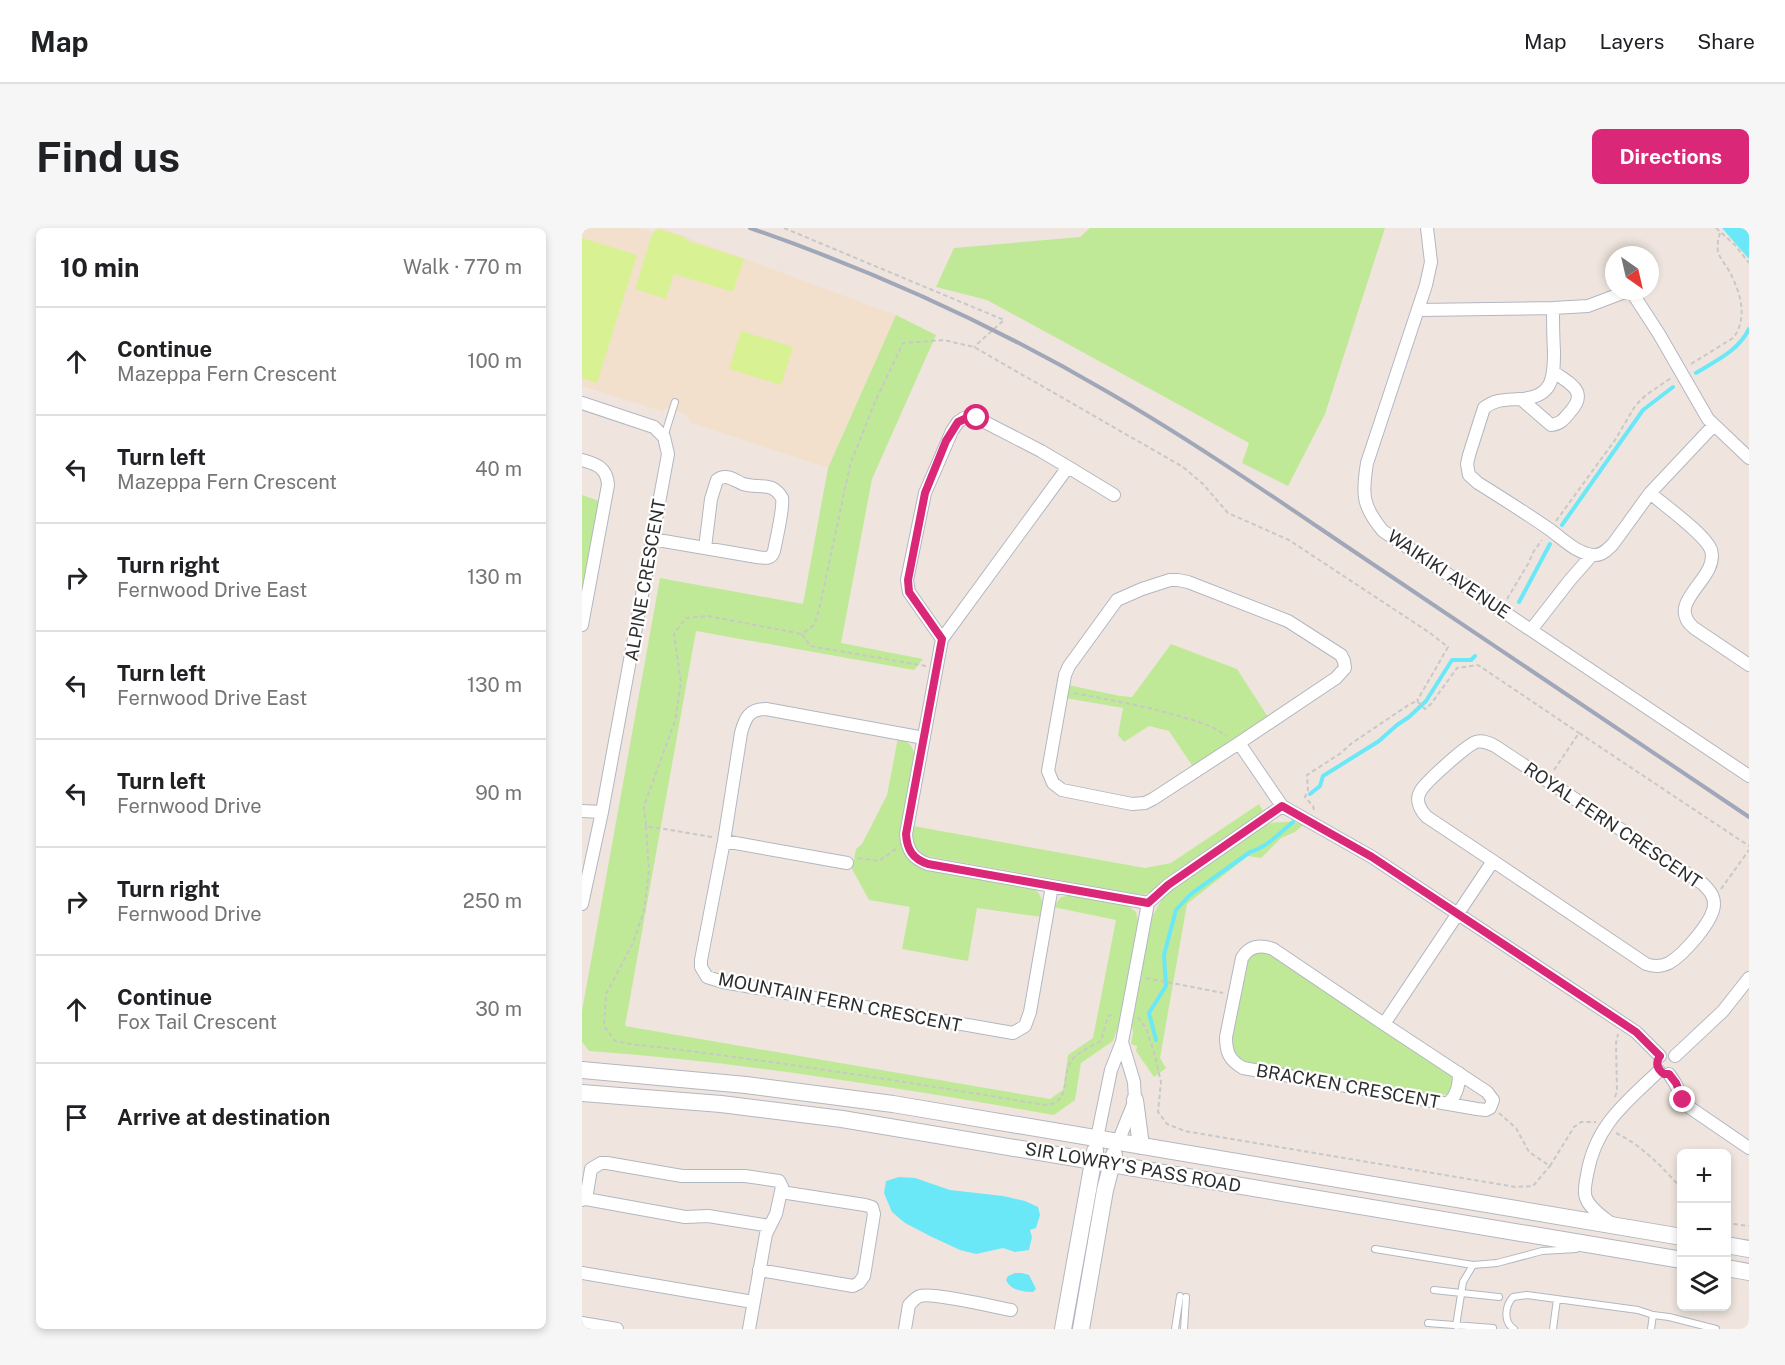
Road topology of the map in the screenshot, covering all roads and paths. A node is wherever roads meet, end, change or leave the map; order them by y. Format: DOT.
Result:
graph roads {
  1 [pos="784,228"];
  2 [pos="1427,228"];
  3 [pos="1716,228"];
  4 [pos="1720,233"];
  5 [pos="1749,263"];
  6 [pos="1553,308"];
  7 [pos="1419,310"];
  8 [pos="974,347"];
  9 [pos="1554,372"];
  10 [pos="1681,372"];
  11 [pos="1521,399"];
  12 [pos="675,402"];
  13 [pos="582,403"];
  14 [pos="1714,425"];
  15 [pos="664,437"];
  16 [pos="1749,458"];
  17 [pos="582,460"];
  18 [pos="1068,467"];
  19 [pos="1650,493"];
  20 [pos="1114,495"];
  21 [pos="1550,530"];
  22 [pos="652,539"];
  23 [pos="705,548"];
  24 [pos="1593,555"];
  25 [pos="1501,609"];
  26 [pos="582,626"];
  27 [pos="1531,630"];
  28 [pos="802,634"];
  29 [pos="942,639"];
  30 [pos="1749,665"];
  31 [pos="937,667"];
  32 [pos="1062,691"];
  33 [pos="1418,703"];
  34 [pos="1579,733"];
  35 [pos="924,738"];
  36 [pos="1239,743"];
  37 [pos="1749,776"];
  38 [pos="1547,780"];
  39 [pos="1282,806"];
  40 [pos="582,811"];
  41 [pos="602,812"];
  42 [pos="1311,823"];
  43 [pos="646,826"];
  44 [pos="724,841"];
  45 [pos="909,848"];
  46 [pos="1749,848"];
  47 [pos="1492,861"];
  48 [pos="847,863"];
  49 [pos="1052,886"];
  50 [pos="1713,898"];
  51 [pos="1148,903"];
  52 [pos="582,904"];
  53 [pos="1458,913"];
  54 [pos="1134,977"];
  55 [pos="1749,978"];
  56 [pos="1234,995"];
  57 [pos="1127,1015"];
  58 [pos="1621,1023"];
  59 [pos="1384,1024"];
  60 [pos="1122,1042"];
  61 [pos="1660,1056"];
  62 [pos="1675,1056"];
  63 [pos="582,1070"];
  64 [pos="1664,1073"];
  65 [pos="1459,1074"];
  66 [pos="582,1093"];
  67 [pos="1135,1100"];
  68 [pos="1614,1100"];
  69 [pos="1449,1103"];
  70 [pos="1097,1138"];
  71 [pos="1118,1142"];
  72 [pos="1141,1146"];
  73 [pos="1749,1148"];
  74 [pos="1093,1161"];
  75 [pos="1111,1163"];
  76 [pos="1550,1166"];
  77 [pos="782,1189"];
  78 [pos="584,1199"];
  79 [pos="1731,1224"];
  80 [pos="770,1226"];
  81 [pos="1615,1226"];
  82 [pos="1749,1226"];
  83 [pos="1677,1236"];
  84 [pos="1731,1246"];
  85 [pos="1606,1248"];
  86 [pos="1375,1249"];
  87 [pos="1749,1249"];
  88 [pos="1677,1259"];
  89 [pos="1473,1265"];
  90 [pos="1731,1269"];
  91 [pos="759,1270"];
  92 [pos="1749,1272"];
  93 [pos="582,1273"];
  94 [pos="1434,1290"];
  95 [pos="1461,1293"];
  96 [pos="1498,1297"];
  97 [pos="1557,1299"];
  98 [pos="753,1302"];
  99 [pos="1011,1310"];
  100 [pos="1653,1316"];
  101 [pos="582,1323"];
  102 [pos="1428,1323"];
  103 [pos="1456,1326"];
  104 [pos="1081,1328"];
  105 [pos="1493,1328"];
  106 [pos="617,1329"];
  107 [pos="749,1329"];
  108 [pos="905,1329"];
  109 [pos="1064,1329"];
  110 [pos="1175,1329"];
  111 [pos="1184,1329"];
  112 [pos="1514,1329"];
  113 [pos="1553,1329"];
  114 [pos="1651,1329"];
  115 [pos="1716,1329"];
  1 -- 8 [label="path"];
  2 -- 7 [label="street, WAIKIKI AVENUE"];
  3 -- 4 [label="path"];
  4 -- 5 [label="path"];
  4 -- 10 [label="path"];
  6 -- 7 [label="street"];
  6 -- 9 [label="street"];
  6 -- 10 [label="street"];
  7 -- 25 [label="street, WAIKIKI AVENUE"];
  8 -- 28 [label="path"];
  8 -- 33 [label="path"];
  9 -- 11 [label="street"];
  9 -- 11 [label="street"];
  10 -- 14 [label="street"];
  10 -- 21 [label="path"];
  11 -- 21 [label="street"];
  12 -- 15 [label="lane"];
  13 -- 15 [label="street"];
  14 -- 16 [label="street"];
  14 -- 19 [label="street"];
  15 -- 22 [label="street, ALPINE CRESCENT"];
  17 -- 26 [label="street"];
  18 -- 20 [label="street"];
  18 -- 29 [label="street"];
  18 -- 29 [label="street"];
  19 -- 24 [label="street"];
  19 -- 30 [label="street"];
  21 -- 24 [label="street"];
  21 -- 25 [label="path"];
  22 -- 23 [label="street"];
  22 -- 41 [label="street, ALPINE CRESCENT"];
  23 -- 23 [label="street"];
  24 -- 27 [label="street"];
  25 -- 27 [label="street, WAIKIKI AVENUE"];
  27 -- 37 [label="street, WAIKIKI AVENUE"];
  28 -- 31 [label="path"];
  28 -- 43 [label="path"];
  29 -- 31 [label="street"];
  31 -- 35 [label="street"];
  32 -- 36 [label="path"];
  32 -- 36 [label="street"];
  32 -- 36 [label="street"];
  33 -- 34 [label="path"];
  33 -- 42 [label="path"];
  34 -- 38 [label="path"];
  34 -- 46 [label="path"];
  35 -- 44 [label="street, MOUNTAIN FERN CRESCENT"];
  35 -- 45 [label="street"];
  36 -- 39 [label="street"];
  38 -- 47 [label="street, ROYAL FERN CRESCENT"];
  38 -- 50 [label="street, ROYAL FERN CRESCENT"];
  39 -- 42 [label="street"];
  39 -- 51 [label="street"];
  40 -- 41 [label="street"];
  41 -- 52 [label="street, ALPINE CRESCENT"];
  42 -- 53 [label="street"];
  43 -- 44 [label="path"];
  43 -- 57 [label="path"];
  44 -- 48 [label="street"];
  44 -- 49 [label="street, MOUNTAIN FERN CRESCENT"];
  45 -- 48 [label="path"];
  45 -- 49 [label="street"];
  46 -- 50 [label="path"];
  47 -- 50 [label="street, ROYAL FERN CRESCENT"];
  47 -- 53 [label="street"];
  49 -- 51 [label="street"];
  51 -- 54 [label="street"];
  53 -- 58 [label="street"];
  53 -- 59 [label="street"];
  54 -- 56 [label="path"];
  54 -- 57 [label="street"];
  55 -- 62 [label="street"];
  56 -- 59 [label="street, BRACKEN CRESCENT"];
  56 -- 69 [label="street, BRACKEN CRESCENT"];
  57 -- 60 [label="street"];
  57 -- 76 [label="path"];
  58 -- 61 [label="street"];
  58 -- 68 [label="path"];
  59 -- 65 [label="street, BRACKEN CRESCENT"];
  60 -- 67 [label="street"];
  60 -- 70 [label="street"];
  61 -- 62 [label="street"];
  61 -- 64 [label="street"];
  62 -- 64 [label="street"];
  63 -- 70 [label="main road, SIR LOWRY'S PASS ROAD"];
  64 -- 73 [label="street"];
  64 -- 81 [label="street"];
  65 -- 69 [label="street"];
  65 -- 69 [label="street, BRACKEN CRESCENT"];
  66 -- 74 [label="main road, SIR LOWRY'S PASS ROAD"];
  67 -- 71 [label="street"];
  67 -- 72 [label="main road"];
  70 -- 71 [label="main road, SIR LOWRY'S PASS ROAD"];
  70 -- 74 [label="main road"];
  71 -- 72 [label="main road, SIR LOWRY'S PASS ROAD"];
  71 -- 75 [label="main road"];
  72 -- 81 [label="main road, SIR LOWRY'S PASS ROAD"];
  74 -- 75 [label="main road, SIR LOWRY'S PASS ROAD"];
  74 -- 109 [label="main road"];
  75 -- 85 [label="main road, SIR LOWRY'S PASS ROAD"];
  75 -- 104 [label="main road"];
  77 -- 78 [label="street"];
  77 -- 80 [label="street"];
  77 -- 91 [label="street"];
  78 -- 80 [label="street"];
  79 -- 82 [label="path"];
  80 -- 91 [label="street"];
  81 -- 83 [label="main road, SIR LOWRY'S PASS ROAD"];
  84 -- 87 [label="main road"];
  85 -- 88 [label="main road, SIR LOWRY'S PASS ROAD"];
  85 -- 89 [label="lane"];
  86 -- 89 [label="lane"];
  89 -- 95 [label="lane"];
  90 -- 92 [label="main road"];
  91 -- 98 [label="street"];
  93 -- 98 [label="street"];
  94 -- 95 [label="lane"];
  95 -- 96 [label="lane"];
  95 -- 103 [label="lane"];
  97 -- 100 [label="lane"];
  97 -- 112 [label="lane"];
  97 -- 113 [label="lane"];
  98 -- 107 [label="street"];
  99 -- 108 [label="street"];
  100 -- 114 [label="lane"];
  100 -- 115 [label="lane"];
  101 -- 106 [label="street"];
  102 -- 103 [label="lane"];
  103 -- 105 [label="lane"];
  110 -- 111 [label="lane"];
}
